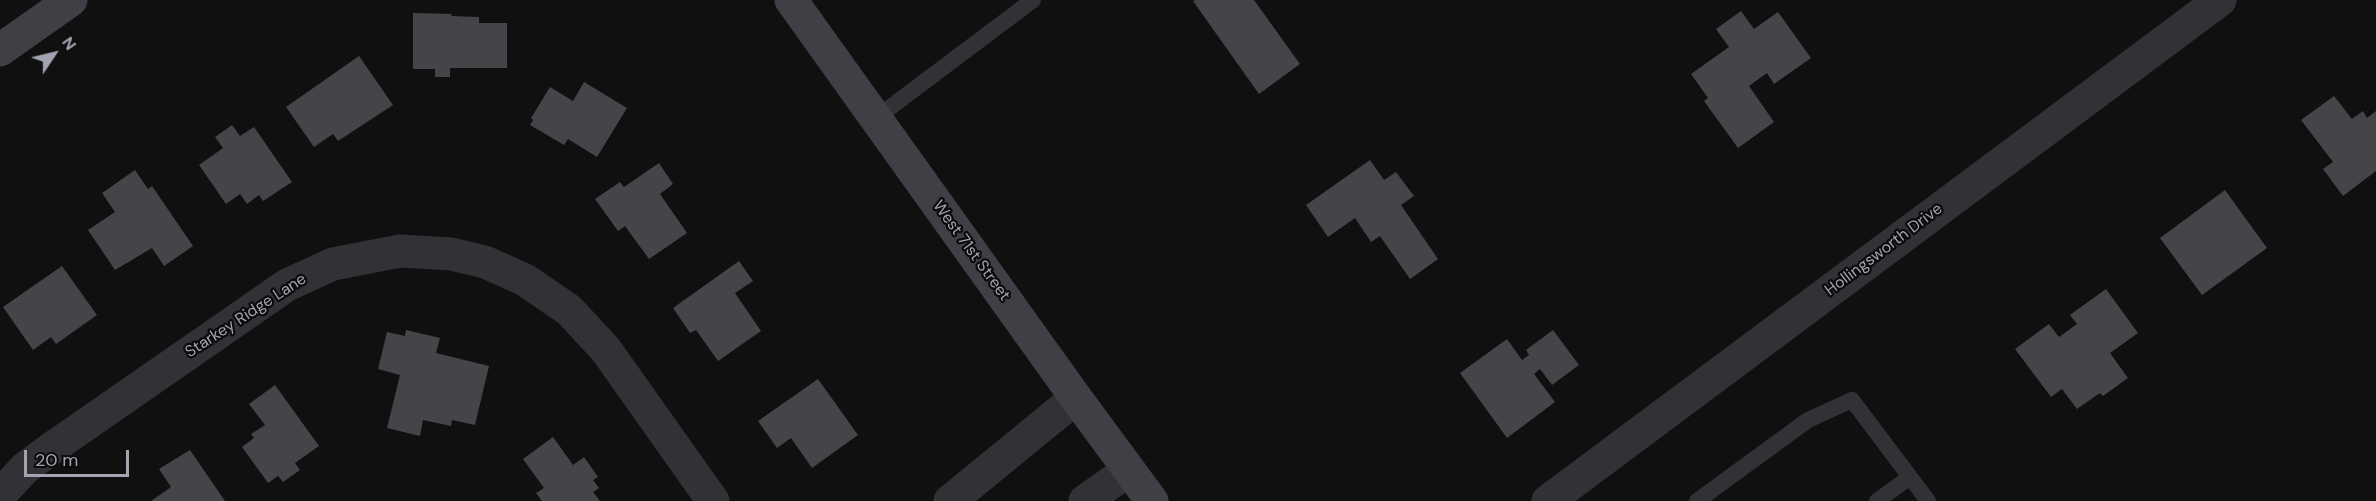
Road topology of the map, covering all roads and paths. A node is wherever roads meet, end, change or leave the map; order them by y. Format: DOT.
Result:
graph roads {
  1 [pos="71,0"];
  2 [pos="791,0"];
  3 [pos="1033,0"];
  4 [pos="2220,0"];
  5 [pos="0,50"];
  6 [pos="876,118"];
  7 [pos="1076,398"];
  8 [pos="1129,470"];
  9 [pos="1910,477"];
  10 [pos="0,495"];
  11 [pos="713,501"];
  12 [pos="950,501"];
  13 [pos="1085,501"];
  14 [pos="1152,501"];
  15 [pos="1548,501"];
  16 [pos="1697,501"];
  17 [pos="1877,501"];
  18 [pos="1928,501"];
  1 -- 5 [label="main road"];
  2 -- 6 [label="main road, West 71st Street"];
  3 -- 6 [label="lane"];
  4 -- 15 [label="street, Hollingsworth Drive"];
  6 -- 7 [label="main road, West 71st Street"];
  7 -- 8 [label="main road, West 71st Street"];
  7 -- 12 [label="street"];
  8 -- 13 [label="street"];
  8 -- 14 [label="main road, West 71st Street"];
  9 -- 16 [label="lane"];
  9 -- 17 [label="lane"];
  9 -- 18 [label="lane"];
  10 -- 11 [label="street, Starkey Ridge Lane"];
}
